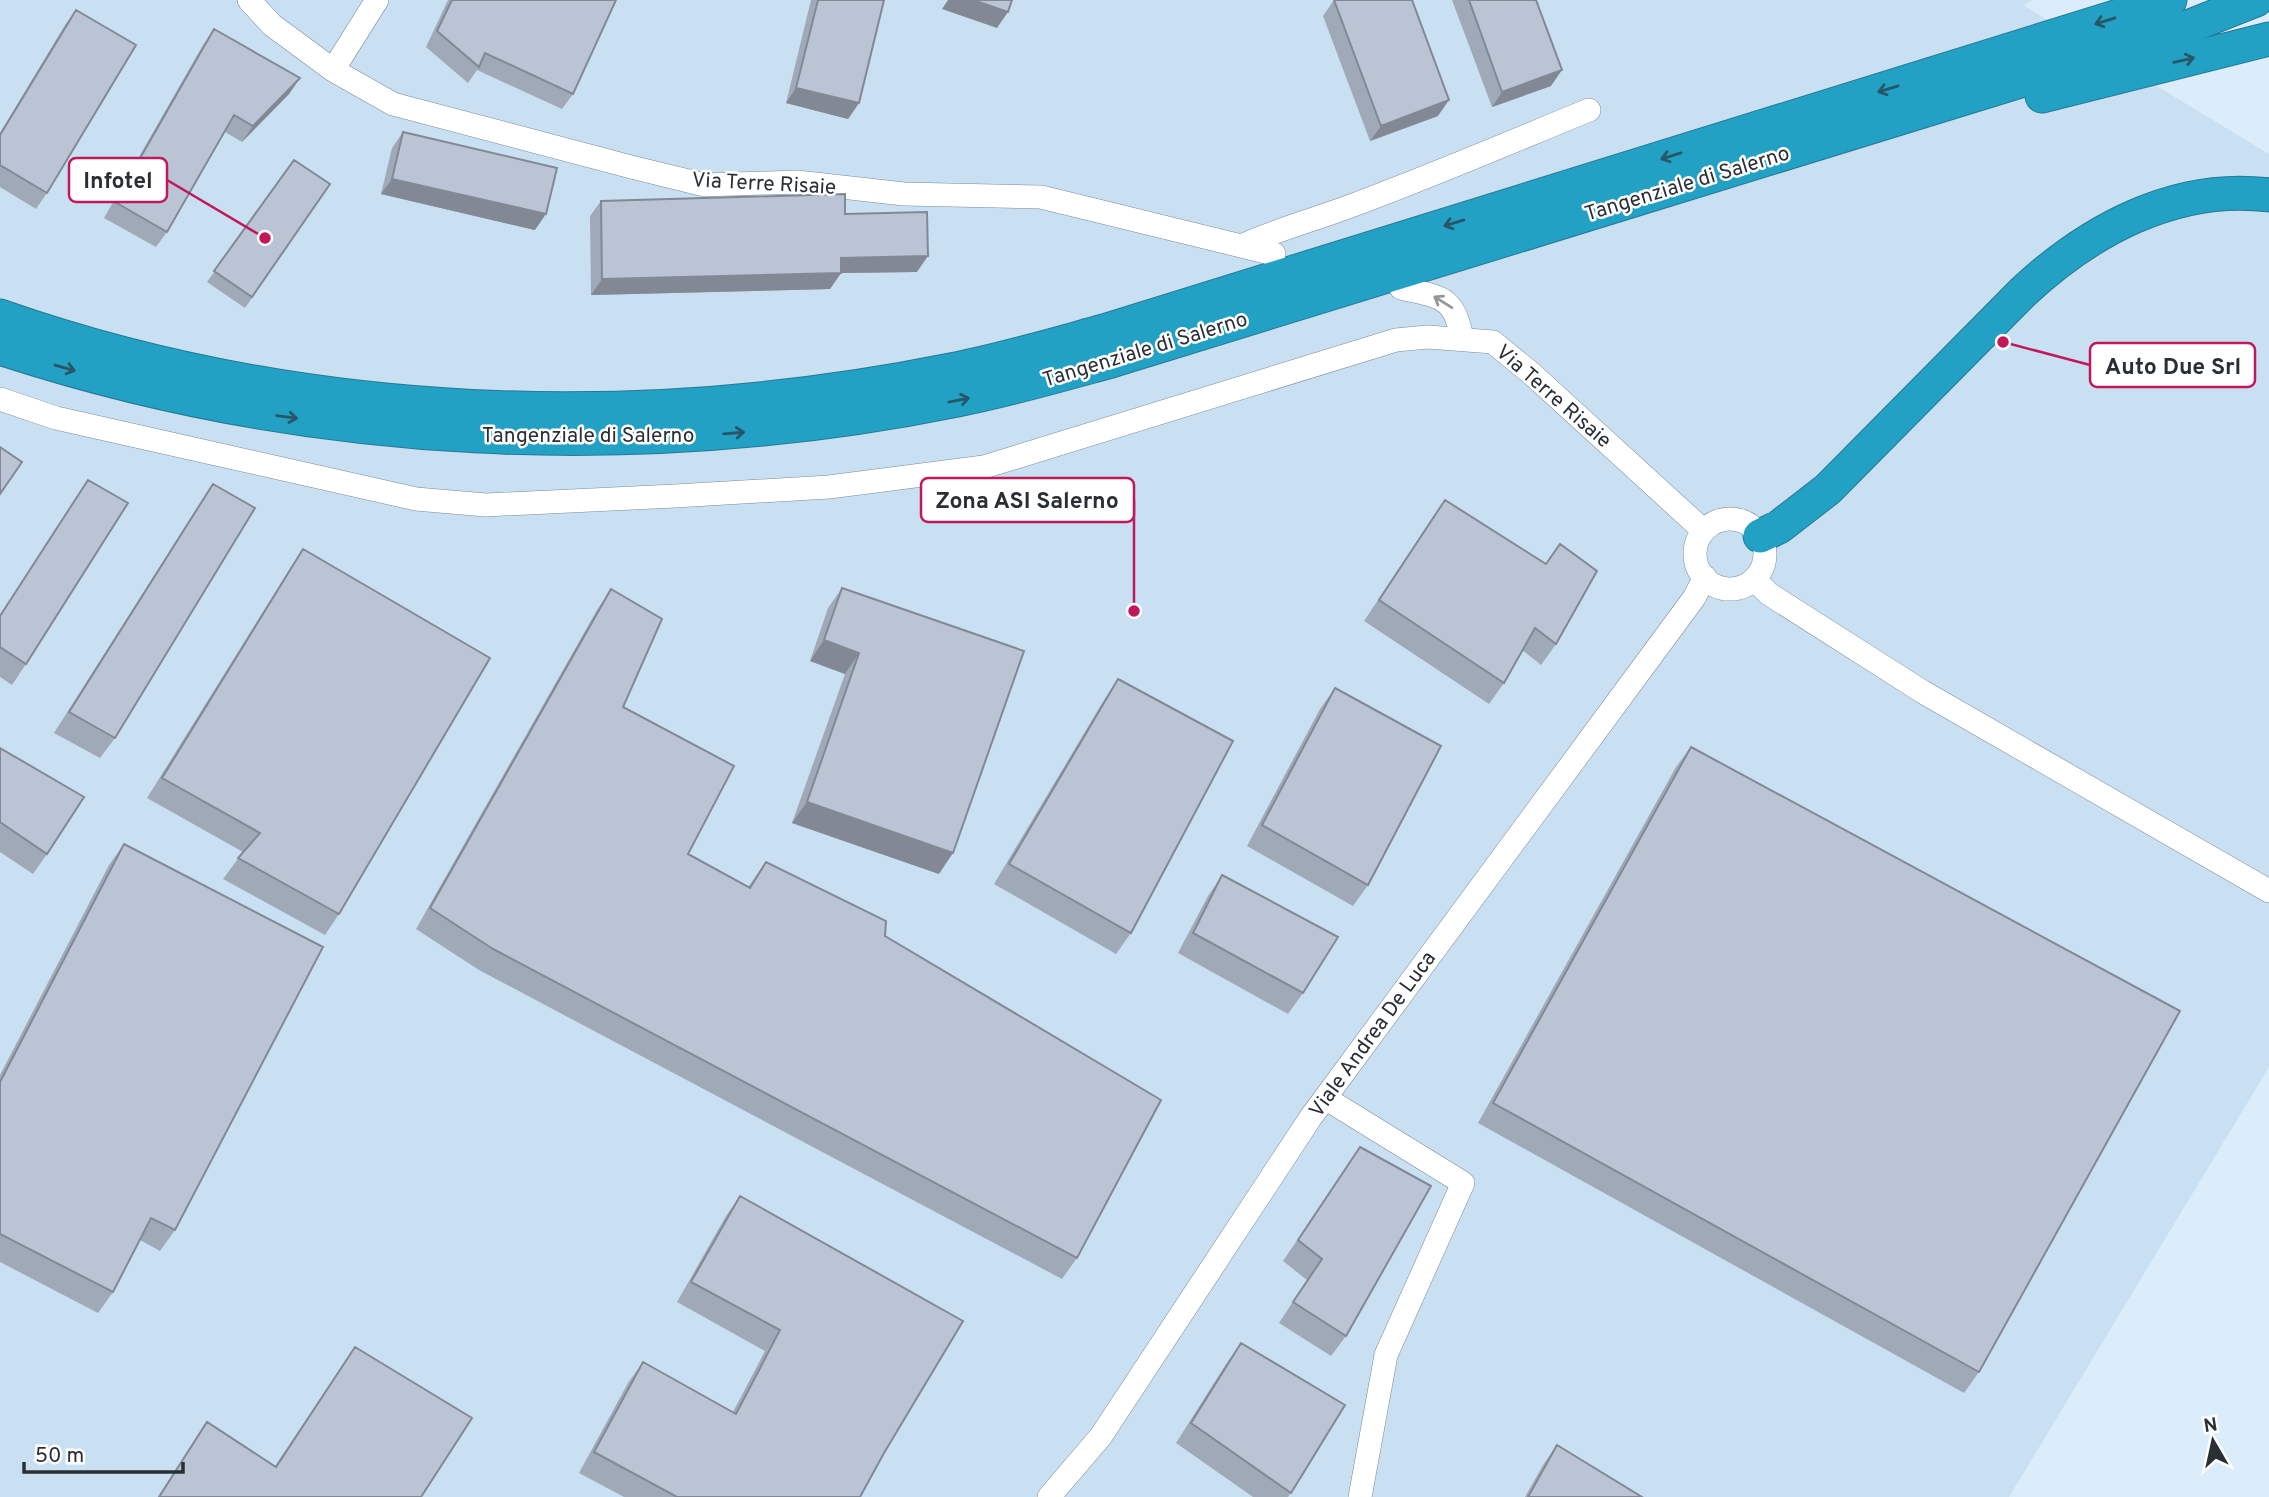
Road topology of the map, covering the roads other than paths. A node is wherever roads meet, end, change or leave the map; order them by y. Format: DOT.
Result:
graph roads {
  1 [pos="249,0"];
  2 [pos="377,0"];
  3 [pos="2170,0"];
  4 [pos="2256,0"];
  5 [pos="2269,39"];
  6 [pos="333,70"];
  7 [pos="1589,110"];
  8 [pos="1879,123"];
  9 [pos="2269,195"];
  10 [pos="1241,246"];
  11 [pos="1274,254"];
  12 [pos="1401,288"];
  13 [pos="0,316"];
  14 [pos="1462,339"];
  15 [pos="0,348"];
  16 [pos="0,398"];
  17 [pos="1704,531"];
  18 [pos="1760,536"];
  19 [pos="1705,578"];
  20 [pos="1754,579"];
  21 [pos="2269,891"];
  22 [pos="1325,1098"];
  23 [pos="1049,1497"];
  24 [pos="1360,1497"];
  1 -- 6 [label="street, Via Terre Risaie"];
  2 -- 6 [label="street"];
  3 -- 13 [label="highway, Tangenziale di Salerno, one-way"];
  4 -- 8 [label="highway, Tangenziale di Salerno"];
  8 -- 5 [label="highway, one-way"];
  6 -- 10 [label="street, Via Terre Risaie"];
  7 -- 10 [label="street"];
  15 -- 8 [label="highway, Tangenziale di Salerno, one-way"];
  9 -- 18 [label="highway"];
  10 -- 11 [label="street, Via Terre Risaie"];
  14 -- 12 [label="street, one-way"];
  14 -- 16 [label="street, Via Terre Risaie"];
  14 -- 17 [label="street, Via Terre Risaie"];
  17 -- 18 [label="street"];
  17 -- 19 [label="street"];
  18 -- 20 [label="street"];
  19 -- 20 [label="street"];
  19 -- 22 [label="street, Viale Andrea De Luca"];
  20 -- 21 [label="street"];
  22 -- 23 [label="street, Viale Andrea De Luca"];
  22 -- 24 [label="street"];
}
